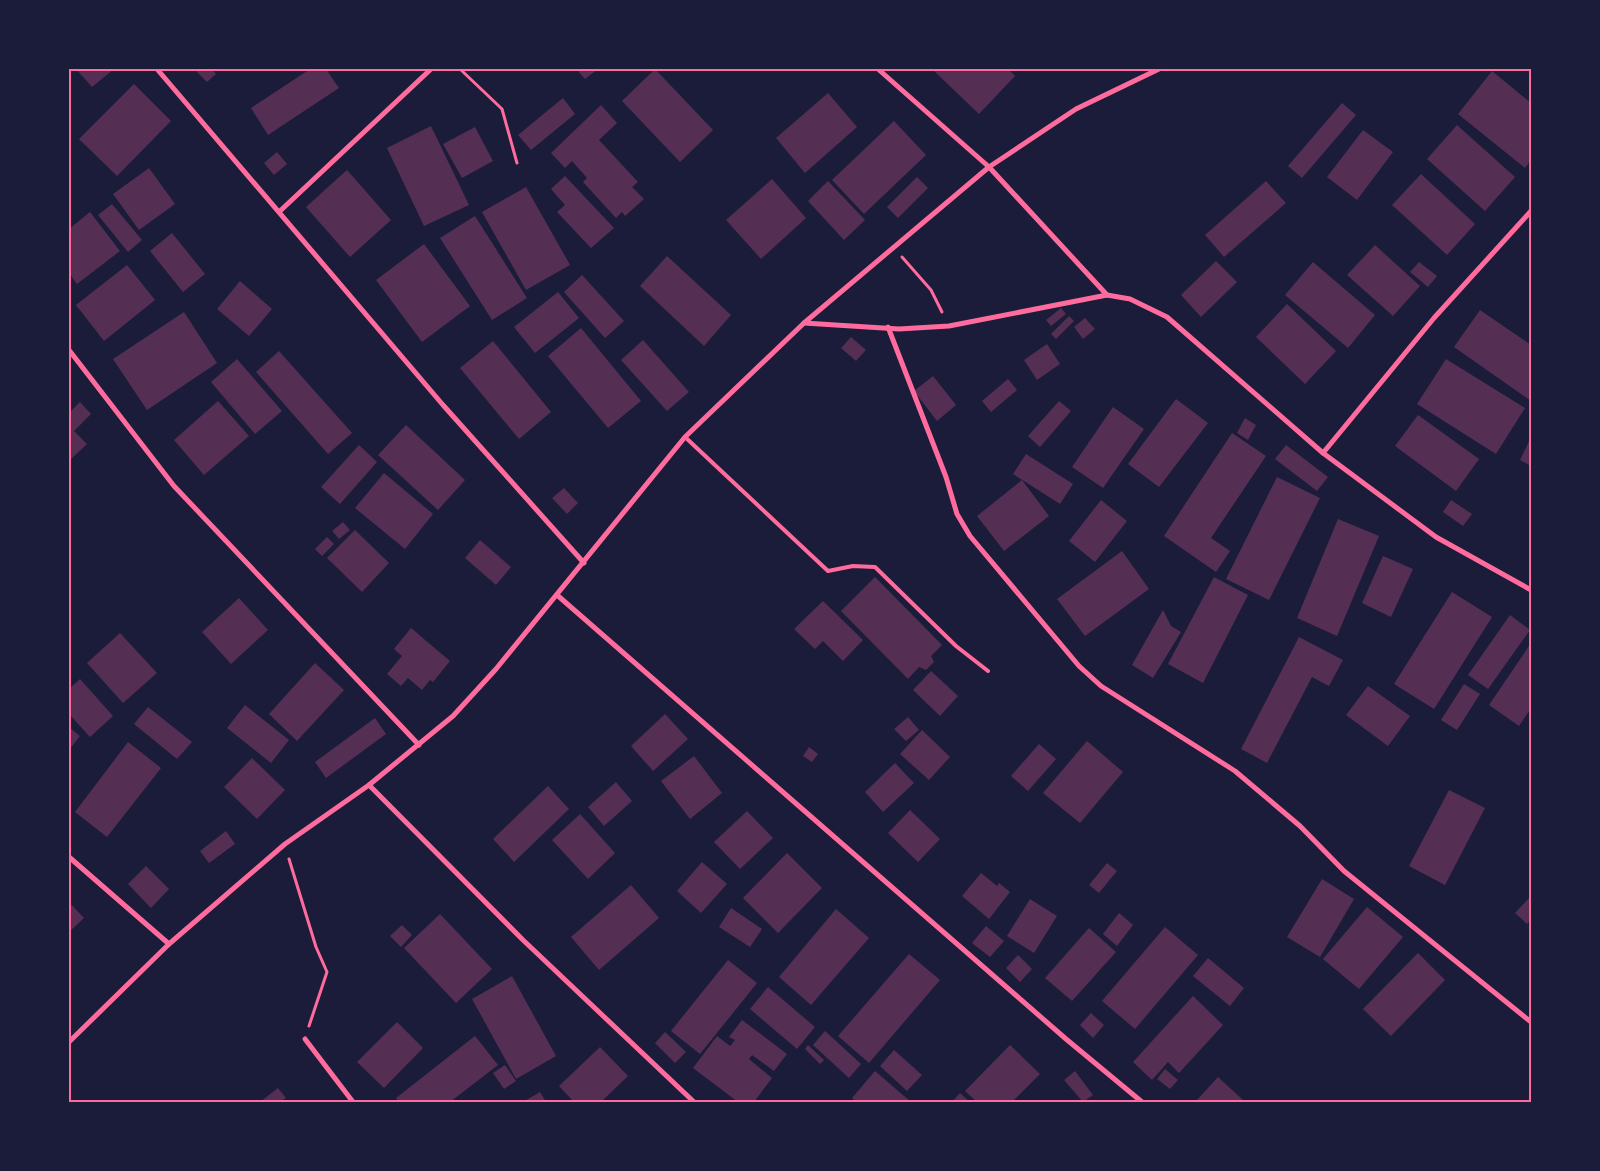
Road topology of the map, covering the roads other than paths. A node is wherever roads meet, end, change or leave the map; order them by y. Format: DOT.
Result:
graph roads {
  1 [pos="158,69"];
  2 [pos="431,69"];
  3 [pos="878,69"];
  4 [pos="1159,69"];
  5 [pos="989,167"];
  6 [pos="1531,211"];
  7 [pos="279,212"];
  8 [pos="1107,294"];
  9 [pos="804,323"];
  10 [pos="888,327"];
  11 [pos="69,350"];
  12 [pos="685,437"];
  13 [pos="1323,453"];
  14 [pos="584,563"];
  15 [pos="1531,590"];
  16 [pos="557,595"];
  17 [pos="988,671"];
  18 [pos="419,745"];
  19 [pos="369,786"];
  20 [pos="69,857"];
  21 [pos="169,944"];
  22 [pos="1531,1022"];
  23 [pos="305,1039"];
  24 [pos="69,1042"];
  25 [pos="353,1102"];
  26 [pos="694,1102"];
  27 [pos="1142,1102"];
  1 -- 7 [label="street"];
  2 -- 7 [label="street"];
  3 -- 5 [label="street"];
  4 -- 5 [label="street"];
  5 -- 8 [label="street"];
  5 -- 9 [label="street"];
  6 -- 13 [label="street"];
  7 -- 14 [label="street"];
  8 -- 10 [label="street"];
  8 -- 13 [label="street"];
  9 -- 10 [label="street"];
  9 -- 12 [label="street"];
  10 -- 22 [label="street"];
  11 -- 18 [label="street"];
  12 -- 14 [label="street"];
  12 -- 17 [label="lane"];
  13 -- 15 [label="street"];
  14 -- 16 [label="street"];
  16 -- 18 [label="street"];
  16 -- 27 [label="street"];
  18 -- 19 [label="street"];
  19 -- 21 [label="street"];
  19 -- 26 [label="street"];
  20 -- 21 [label="street"];
  21 -- 24 [label="street"];
  23 -- 25 [label="street"];
}
